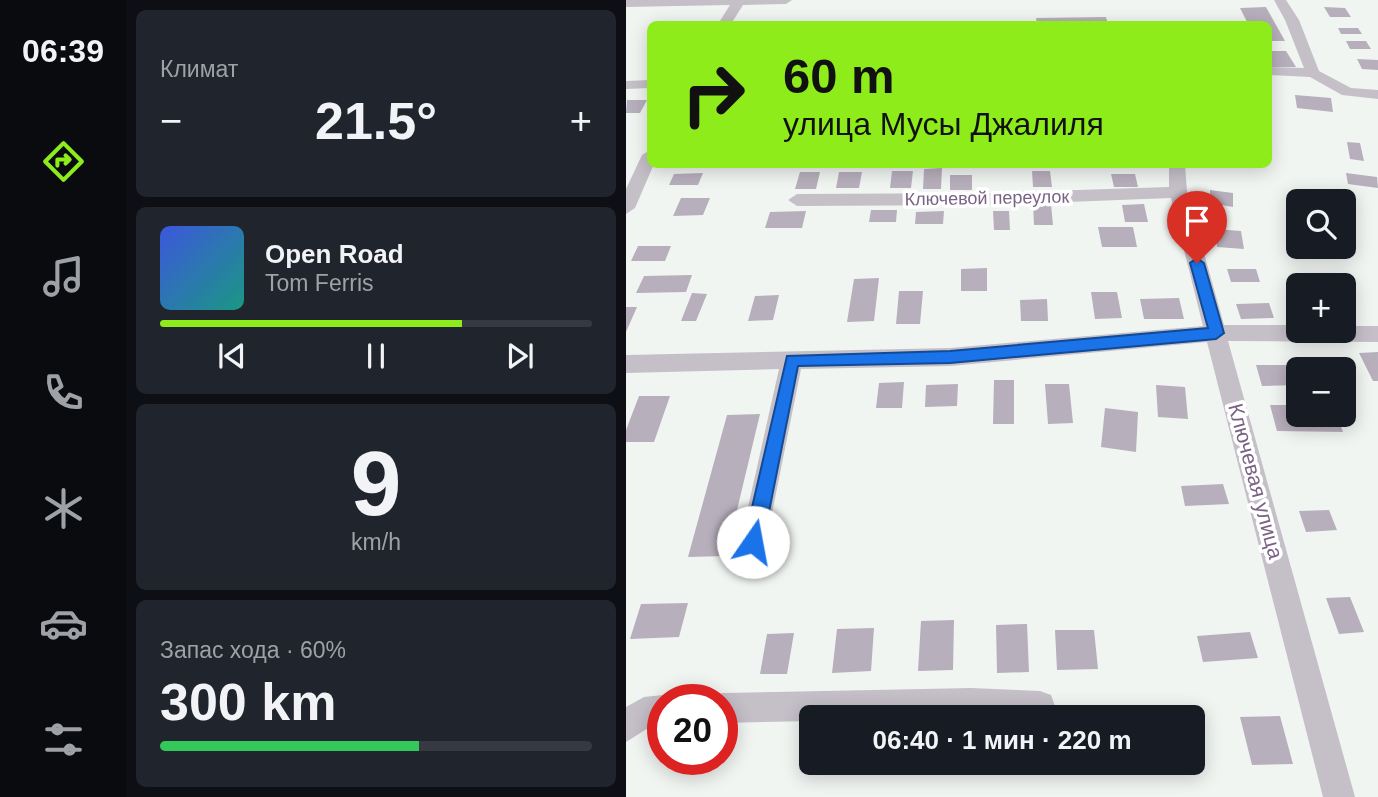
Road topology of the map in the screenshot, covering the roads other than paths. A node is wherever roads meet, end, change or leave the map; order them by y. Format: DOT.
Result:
graph roads {
  1 [pos="739,0"];
  2 [pos="786,0"];
  3 [pos="1280,0"];
  4 [pos="626,3"];
  5 [pos="727,21"];
  6 [pos="1272,71"];
  7 [pos="1313,73"];
  8 [pos="647,84"];
  9 [pos="626,85"];
  10 [pos="1377,95"];
  11 [pos="647,162"];
  12 [pos="1177,168"];
  13 [pos="1178,192"];
  14 [pos="796,200"];
  15 [pos="626,208"];
  16 [pos="1216,333"];
  17 [pos="1377,334"];
  18 [pos="792,360"];
  19 [pos="626,364"];
  20 [pos="753,542"];
  21 [pos="871,705"];
  22 [pos="1017,705"];
  23 [pos="799,706"];
  24 [pos="738,708"];
  25 [pos="647,712"];
  26 [pos="626,726"];
  27 [pos="1339,797"];
  1 -- 2 [label="street"];
  1 -- 4 [label="street"];
  1 -- 5 [label="street"];
  3 -- 7 [label="street"];
  6 -- 7 [label="street"];
  7 -- 10 [label="street"];
  8 -- 9 [label="street"];
  11 -- 15 [label="street"];
  12 -- 13 [label="street, Ключевая улица"];
  13 -- 14 [label="street, Ключевой переулок"];
  13 -- 16 [label="street, Ключевая улица"];
  16 -- 17 [label="street"];
  16 -- 18 [label="street"];
  16 -- 27 [label="street, Ключевая улица"];
  18 -- 19 [label="street"];
  18 -- 20 [label="street"];
  21 -- 22 [label="street"];
  23 -- 24 [label="street"];
  25 -- 26 [label="street"];
}
